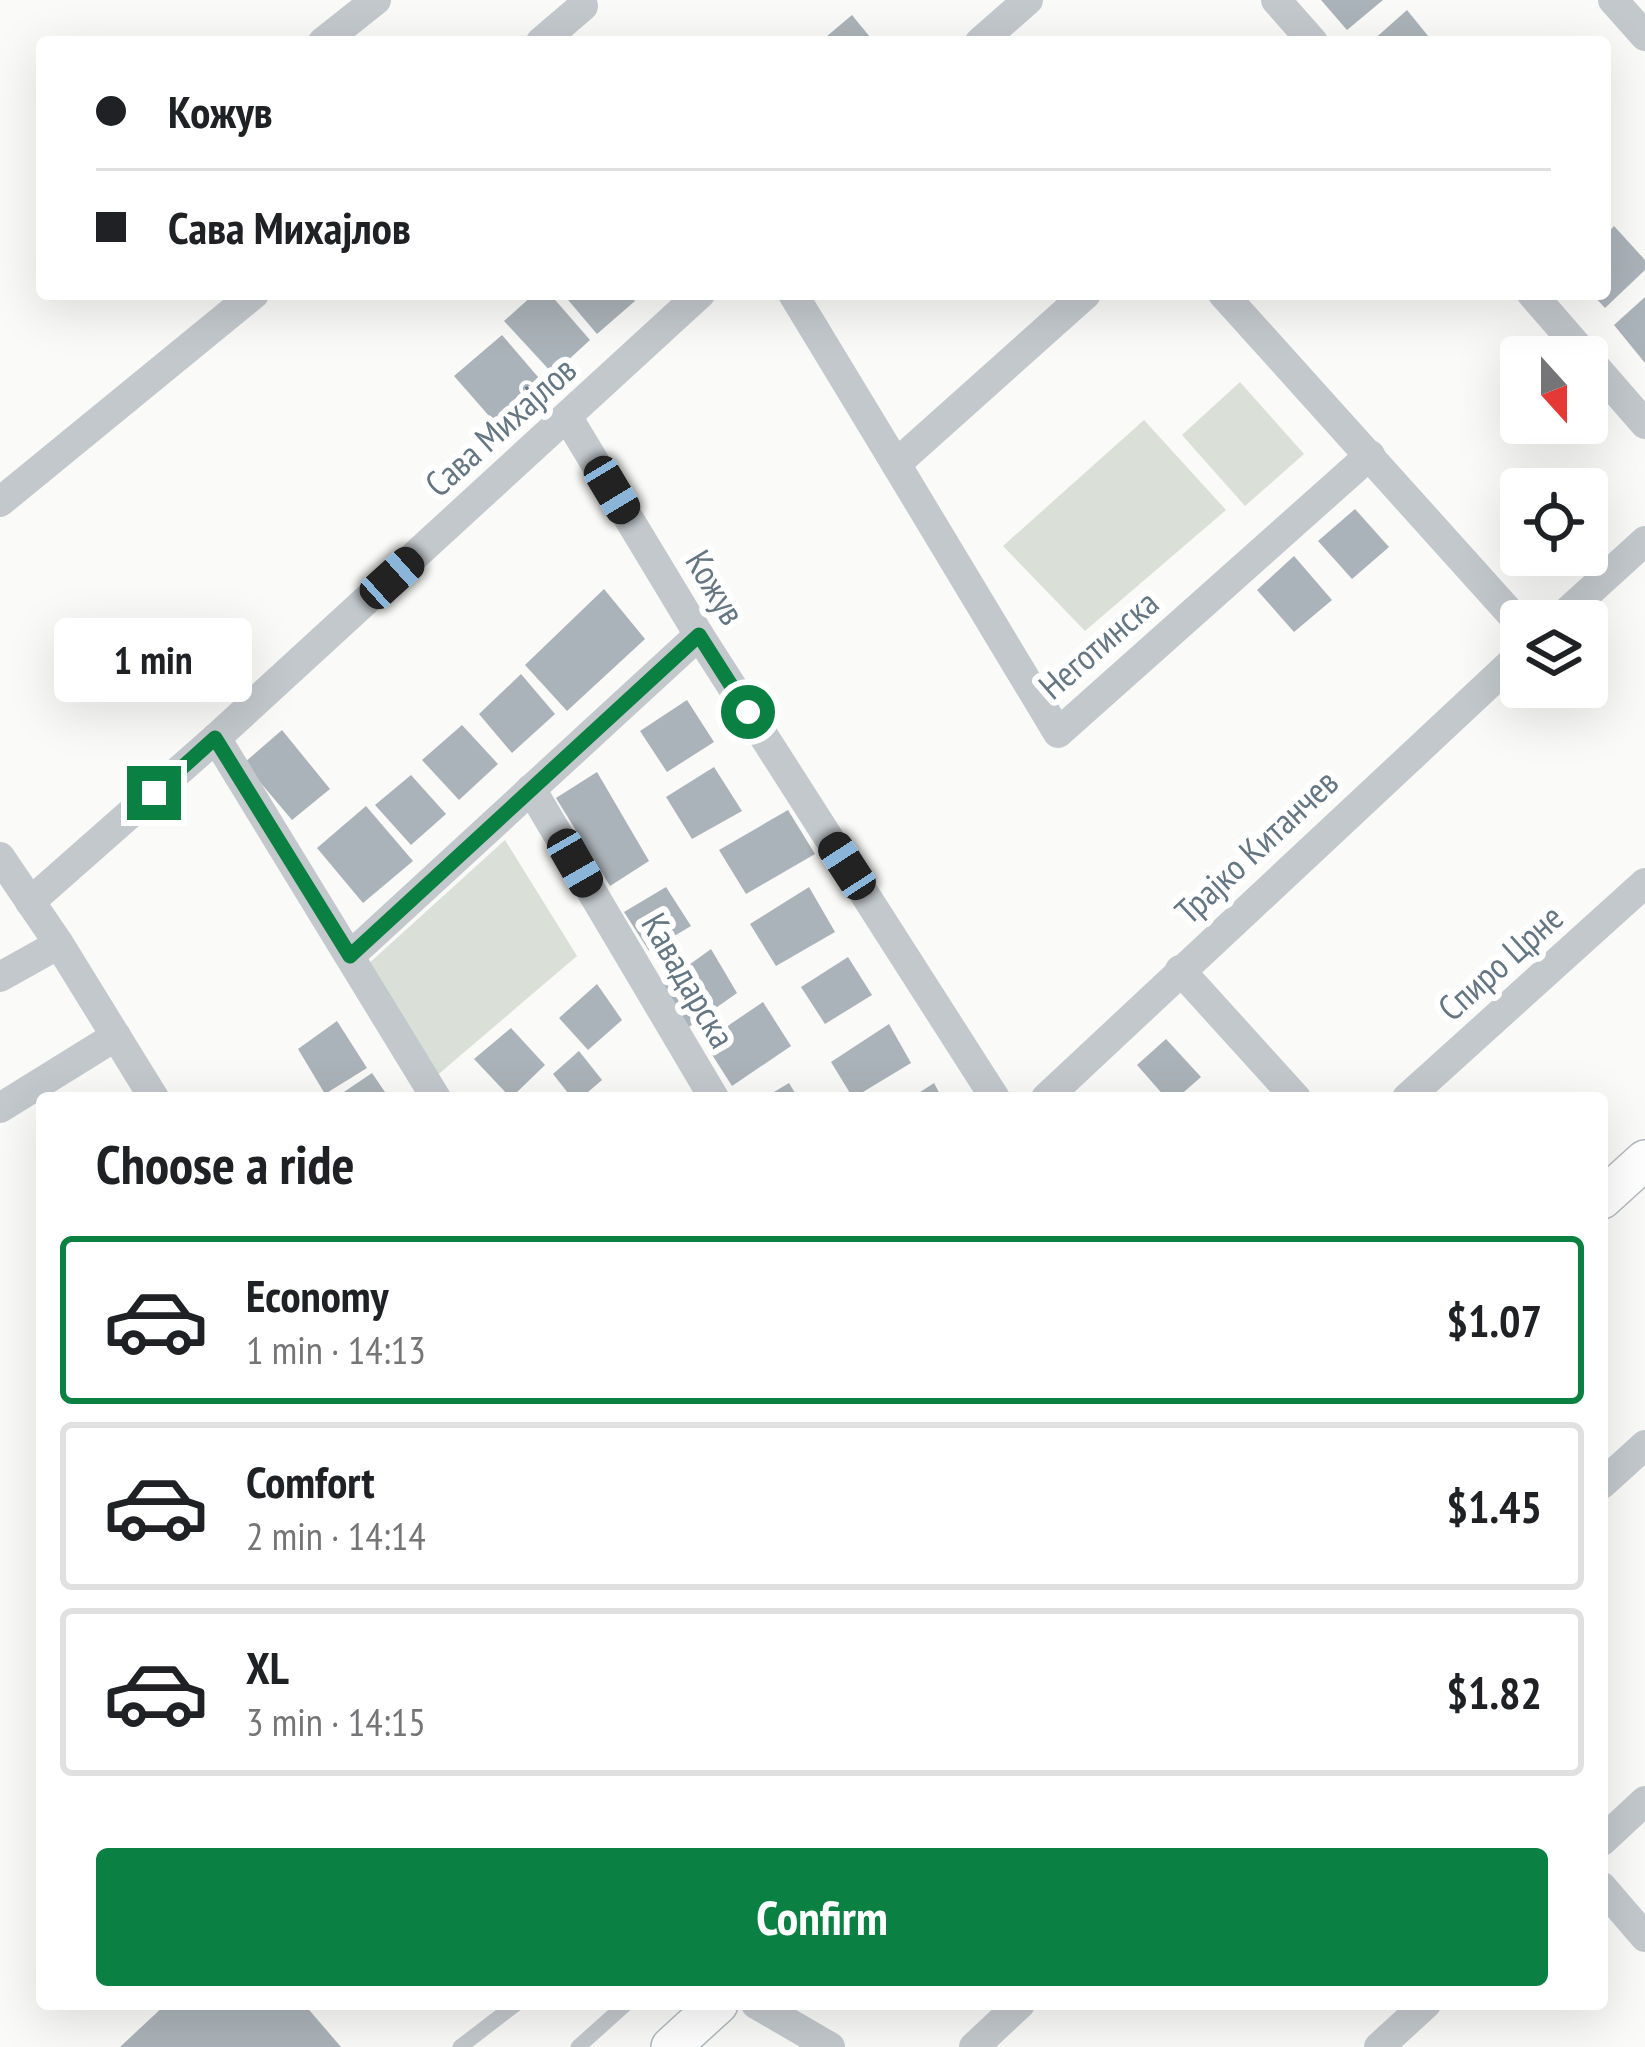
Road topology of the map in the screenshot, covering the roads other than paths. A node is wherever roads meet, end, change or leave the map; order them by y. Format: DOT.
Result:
graph roads {
  1 [pos="376,0"];
  2 [pos="1028,0"];
  3 [pos="1276,0"];
  4 [pos="1613,0"];
  5 [pos="583,6"];
  6 [pos="331,36"];
  7 [pos="548,36"];
  8 [pos="987,36"];
  9 [pos="1308,36"];
  10 [pos="1645,36"];
  11 [pos="247,300"];
  12 [pos="694,300"];
  13 [pos="797,300"];
  14 [pos="1079,300"];
  15 [pos="1228,300"];
  16 [pos="1537,300"];
  17 [pos="568,418"];
  18 [pos="1645,424"];
  19 [pos="1370,455"];
  20 [pos="896,464"];
  21 [pos="0,502"];
  22 [pos="1645,541"];
  23 [pos="1580,600"];
  24 [pos="1500,601"];
  25 [pos="699,635"];
  26 [pos="1500,673"];
  27 [pos="215,738"];
  28 [pos="531,789"];
  29 [pos="0,857"];
  30 [pos="1645,883"];
  31 [pos="30,902"];
  32 [pos="59,944"];
  33 [pos="350,956"];
  34 [pos="1180,970"];
  35 [pos="0,977"];
  36 [pos="116,1036"];
  37 [pos="150,1092"];
  38 [pos="432,1092"];
  39 [pos="704,1092"];
  40 [pos="991,1092"];
  41 [pos="1052,1092"];
  42 [pos="1291,1092"];
  43 [pos="1414,1092"];
  44 [pos="0,1108"];
  45 [pos="1645,1160"];
  46 [pos="1608,1194"];
  47 [pos="1645,1445"];
  48 [pos="1608,1479"];
  49 [pos="1645,1801"];
  50 [pos="1608,1835"];
  51 [pos="1608,1894"];
  52 [pos="1645,1937"];
  53 [pos="508,2010"];
  54 [pos="619,2010"];
  55 [pos="711,2010"];
  56 [pos="766,2010"];
  57 [pos="1014,2010"];
  58 [pos="1419,2010"];
  59 [pos="460,2047"];
  60 [pos="578,2047"];
  61 [pos="671,2047"];
  62 [pos="830,2047"];
  63 [pos="974,2047"];
  64 [pos="1379,2047"];
  1 -- 6 [label="street"];
  2 -- 8 [label="street"];
  3 -- 9 [label="street"];
  4 -- 10 [label="street"];
  5 -- 7 [label="street"];
  11 -- 21 [label="street"];
  12 -- 17 [label="street, Сава Михајлов"];
  13 -- 20 [label="street, Неготинска"];
  14 -- 20 [label="street"];
  15 -- 19 [label="street"];
  16 -- 18 [label="street"];
  17 -- 25 [label="street, Кожув"];
  17 -- 27 [label="street, Сава Михајлов"];
  19 -- 20 [label="street, Неготинска"];
  19 -- 24 [label="street"];
  22 -- 23 [label="street"];
  25 -- 28 [label="street"];
  25 -- 40 [label="street, Кожув"];
  26 -- 34 [label="street, Трајко Китанчев"];
  27 -- 31 [label="street, Сава Михајлов"];
  27 -- 33 [label="street"];
  28 -- 33 [label="street"];
  28 -- 39 [label="street, Кавадарска"];
  29 -- 31 [label="street"];
  30 -- 43 [label="street, Спиро Црне"];
  31 -- 32 [label="street"];
  32 -- 35 [label="street"];
  32 -- 36 [label="street"];
  33 -- 38 [label="street"];
  34 -- 41 [label="street, Трајко Китанчев"];
  34 -- 42 [label="street"];
  36 -- 37 [label="street"];
  36 -- 44 [label="street"];
  45 -- 46 [label="main road"];
  47 -- 48 [label="street"];
  49 -- 50 [label="street"];
  51 -- 52 [label="street"];
  53 -- 59 [label="lane"];
  54 -- 60 [label="lane"];
  55 -- 61 [label="main road"];
  56 -- 62 [label="street"];
  57 -- 63 [label="street"];
  58 -- 64 [label="street"];
}
